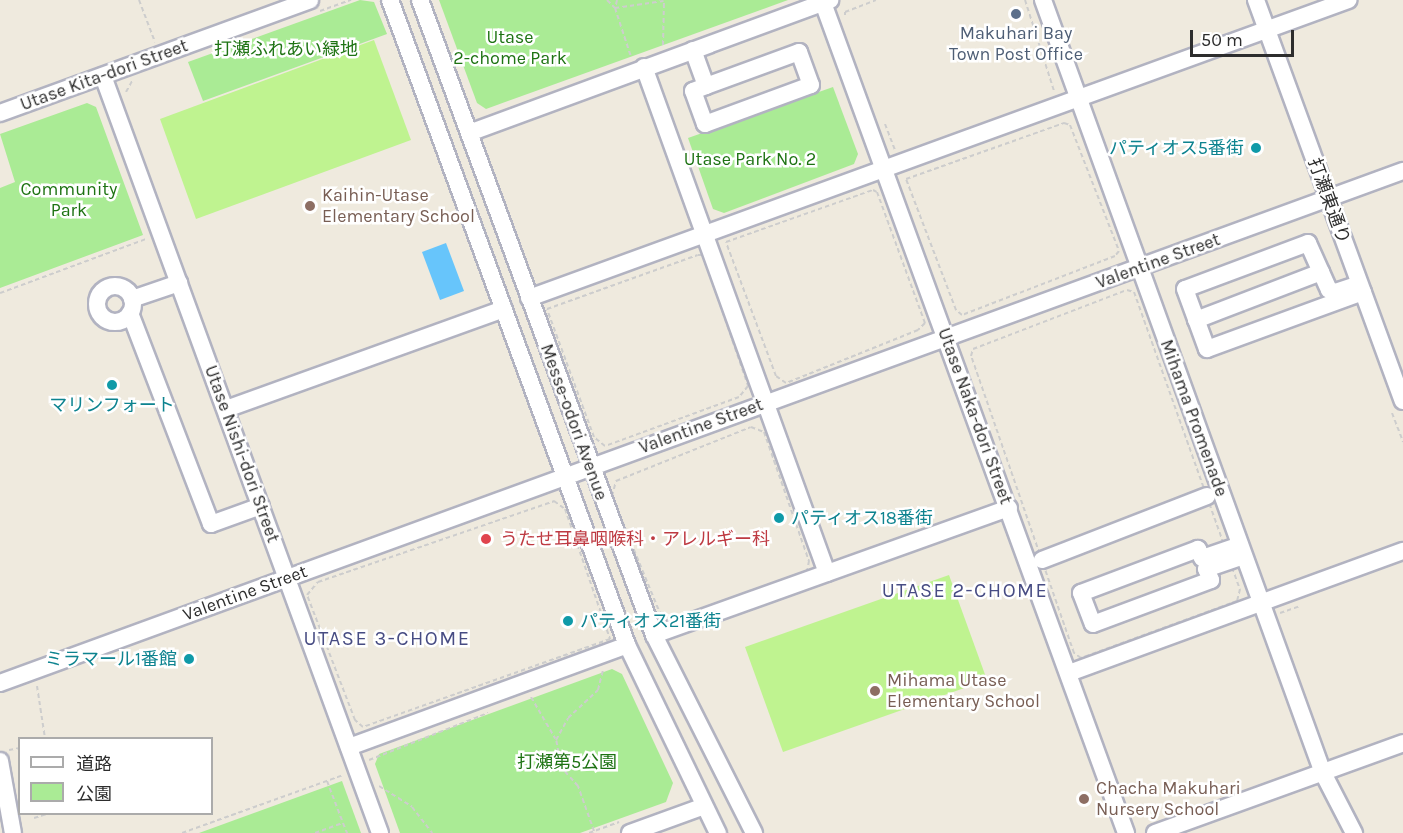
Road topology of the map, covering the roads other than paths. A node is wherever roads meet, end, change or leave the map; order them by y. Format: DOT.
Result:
graph roads {
  1 [pos="309,0"];
  2 [pos="390,0"];
  3 [pos="420,0"];
  4 [pos="1043,0"];
  5 [pos="1256,0"];
  6 [pos="1348,0"];
  7 [pos="825,1"];
  8 [pos="1267,29"];
  9 [pos="689,51"];
  10 [pos="644,67"];
  11 [pos="103,76"];
  12 [pos="703,87"];
  13 [pos="1078,100"];
  14 [pos="0,113"];
  15 [pos="469,133"];
  16 [pos="883,171"];
  17 [pos="1403,171"];
  18 [pos="1328,198"];
  19 [pos="704,236"];
  20 [pos="1139,268"];
  21 [pos="1316,274"];
  22 [pos="179,283"];
  23 [pos="1362,288"];
  24 [pos="529,298"];
  25 [pos="1324,306"];
  26 [pos="504,309"];
  27 [pos="1196,320"];
  28 [pos="947,337"];
  29 [pos="1397,364"];
  30 [pos="1403,401"];
  31 [pos="767,402"];
  32 [pos="226,409"];
  33 [pos="590,467"];
  34 [pos="565,476"];
  35 [pos="1207,496"];
  36 [pos="261,506"];
  37 [pos="1009,508"];
  38 [pos="1403,551"];
  39 [pos="1235,553"];
  40 [pos="1042,560"];
  41 [pos="1204,564"];
  42 [pos="827,573"];
  43 [pos="285,578"];
  44 [pos="1261,602"];
  45 [pos="654,635"];
  46 [pos="627,645"];
  47 [pos="1069,673"];
  48 [pos="0,683"];
  49 [pos="1403,743"];
  50 [pos="349,747"];
  51 [pos="0,761"];
  52 [pos="1323,773"];
  53 [pos="702,807"];
  54 [pos="627,826"];
  55 [pos="13,833"];
  56 [pos="380,833"];
  57 [pos="718,833"];
  58 [pos="754,833"];
  59 [pos="1126,833"];
  60 [pos="1155,833"];
  61 [pos="1354,833"];
  1 -- 11 [label="street, Utase Kita-dori Street"];
  2 -- 26 [label="street, Messe-odori Avenue"];
  3 -- 15 [label="street, Messe-odori Avenue"];
  4 -- 13 [label="street, Mihama Promenade"];
  5 -- 8 [label="street, 打瀬東通り"];
  6 -- 8 [label="street"];
  7 -- 9 [label="street"];
  7 -- 16 [label="street, Utase Naka-dori Street"];
  8 -- 13 [label="street"];
  8 -- 18 [label="street, 打瀬東通り"];
  9 -- 10 [label="street"];
  9 -- 12 [label="street"];
  10 -- 15 [label="street"];
  10 -- 19 [label="street"];
  11 -- 14 [label="street, Utase Kita-dori Street"];
  11 -- 22 [label="street, Utase Nishi-dori Street"];
  12 -- 12 [label="street"];
  13 -- 16 [label="street"];
  13 -- 20 [label="street, Mihama Promenade"];
  15 -- 24 [label="street, Messe-odori Avenue"];
  16 -- 19 [label="street"];
  16 -- 28 [label="street, Utase Naka-dori Street"];
  17 -- 18 [label="street, Valentine Street"];
  18 -- 20 [label="street, Valentine Street"];
  18 -- 23 [label="street, 打瀬東通り"];
  19 -- 24 [label="street"];
  19 -- 31 [label="street"];
  20 -- 28 [label="street, Valentine Street"];
  20 -- 39 [label="street, Mihama Promenade"];
  21 -- 23 [label="street"];
  21 -- 25 [label="street"];
  21 -- 27 [label="street"];
  21 -- 27 [label="street"];
  22 -- 32 [label="street, Utase Nishi-dori Street"];
  22 -- 36 [label="street"];
  23 -- 25 [label="street"];
  23 -- 29 [label="street, 打瀬東通り"];
  24 -- 33 [label="street, Messe-odori Avenue"];
  25 -- 27 [label="street"];
  26 -- 32 [label="street"];
  26 -- 34 [label="street, Messe-odori Avenue"];
  28 -- 31 [label="street, Valentine Street"];
  28 -- 37 [label="street, Utase Naka-dori Street"];
  29 -- 30 [label="street, 打瀬東通り"];
  31 -- 33 [label="street, Valentine Street"];
  31 -- 42 [label="street"];
  32 -- 36 [label="street, Utase Nishi-dori Street"];
  33 -- 34 [label="street, Valentine Street"];
  33 -- 45 [label="street, Messe-odori Avenue"];
  34 -- 43 [label="street, Valentine Street"];
  34 -- 46 [label="street, Messe-odori Avenue"];
  35 -- 40 [label="street"];
  36 -- 43 [label="street, Utase Nishi-dori Street"];
  37 -- 42 [label="street"];
  37 -- 47 [label="street, Utase Naka-dori Street"];
  38 -- 44 [label="street"];
  39 -- 41 [label="street"];
  39 -- 44 [label="street, Mihama Promenade"];
  41 -- 41 [label="street"];
  42 -- 45 [label="street"];
  43 -- 48 [label="street, Valentine Street"];
  43 -- 50 [label="street, Utase Nishi-dori Street"];
  44 -- 47 [label="street"];
  44 -- 52 [label="street, Mihama Promenade"];
  45 -- 58 [label="street, Messe-odori Avenue"];
  46 -- 50 [label="street"];
  46 -- 53 [label="street, Messe-odori Avenue"];
  47 -- 59 [label="street, Utase Naka-dori Street"];
  49 -- 52 [label="street"];
  50 -- 56 [label="street, Utase Nishi-dori Street"];
  51 -- 55 [label="street"];
  52 -- 60 [label="street"];
  52 -- 61 [label="street, Mihama Promenade"];
  53 -- 54 [label="street"];
  53 -- 57 [label="street, Messe-odori Avenue"];
}
